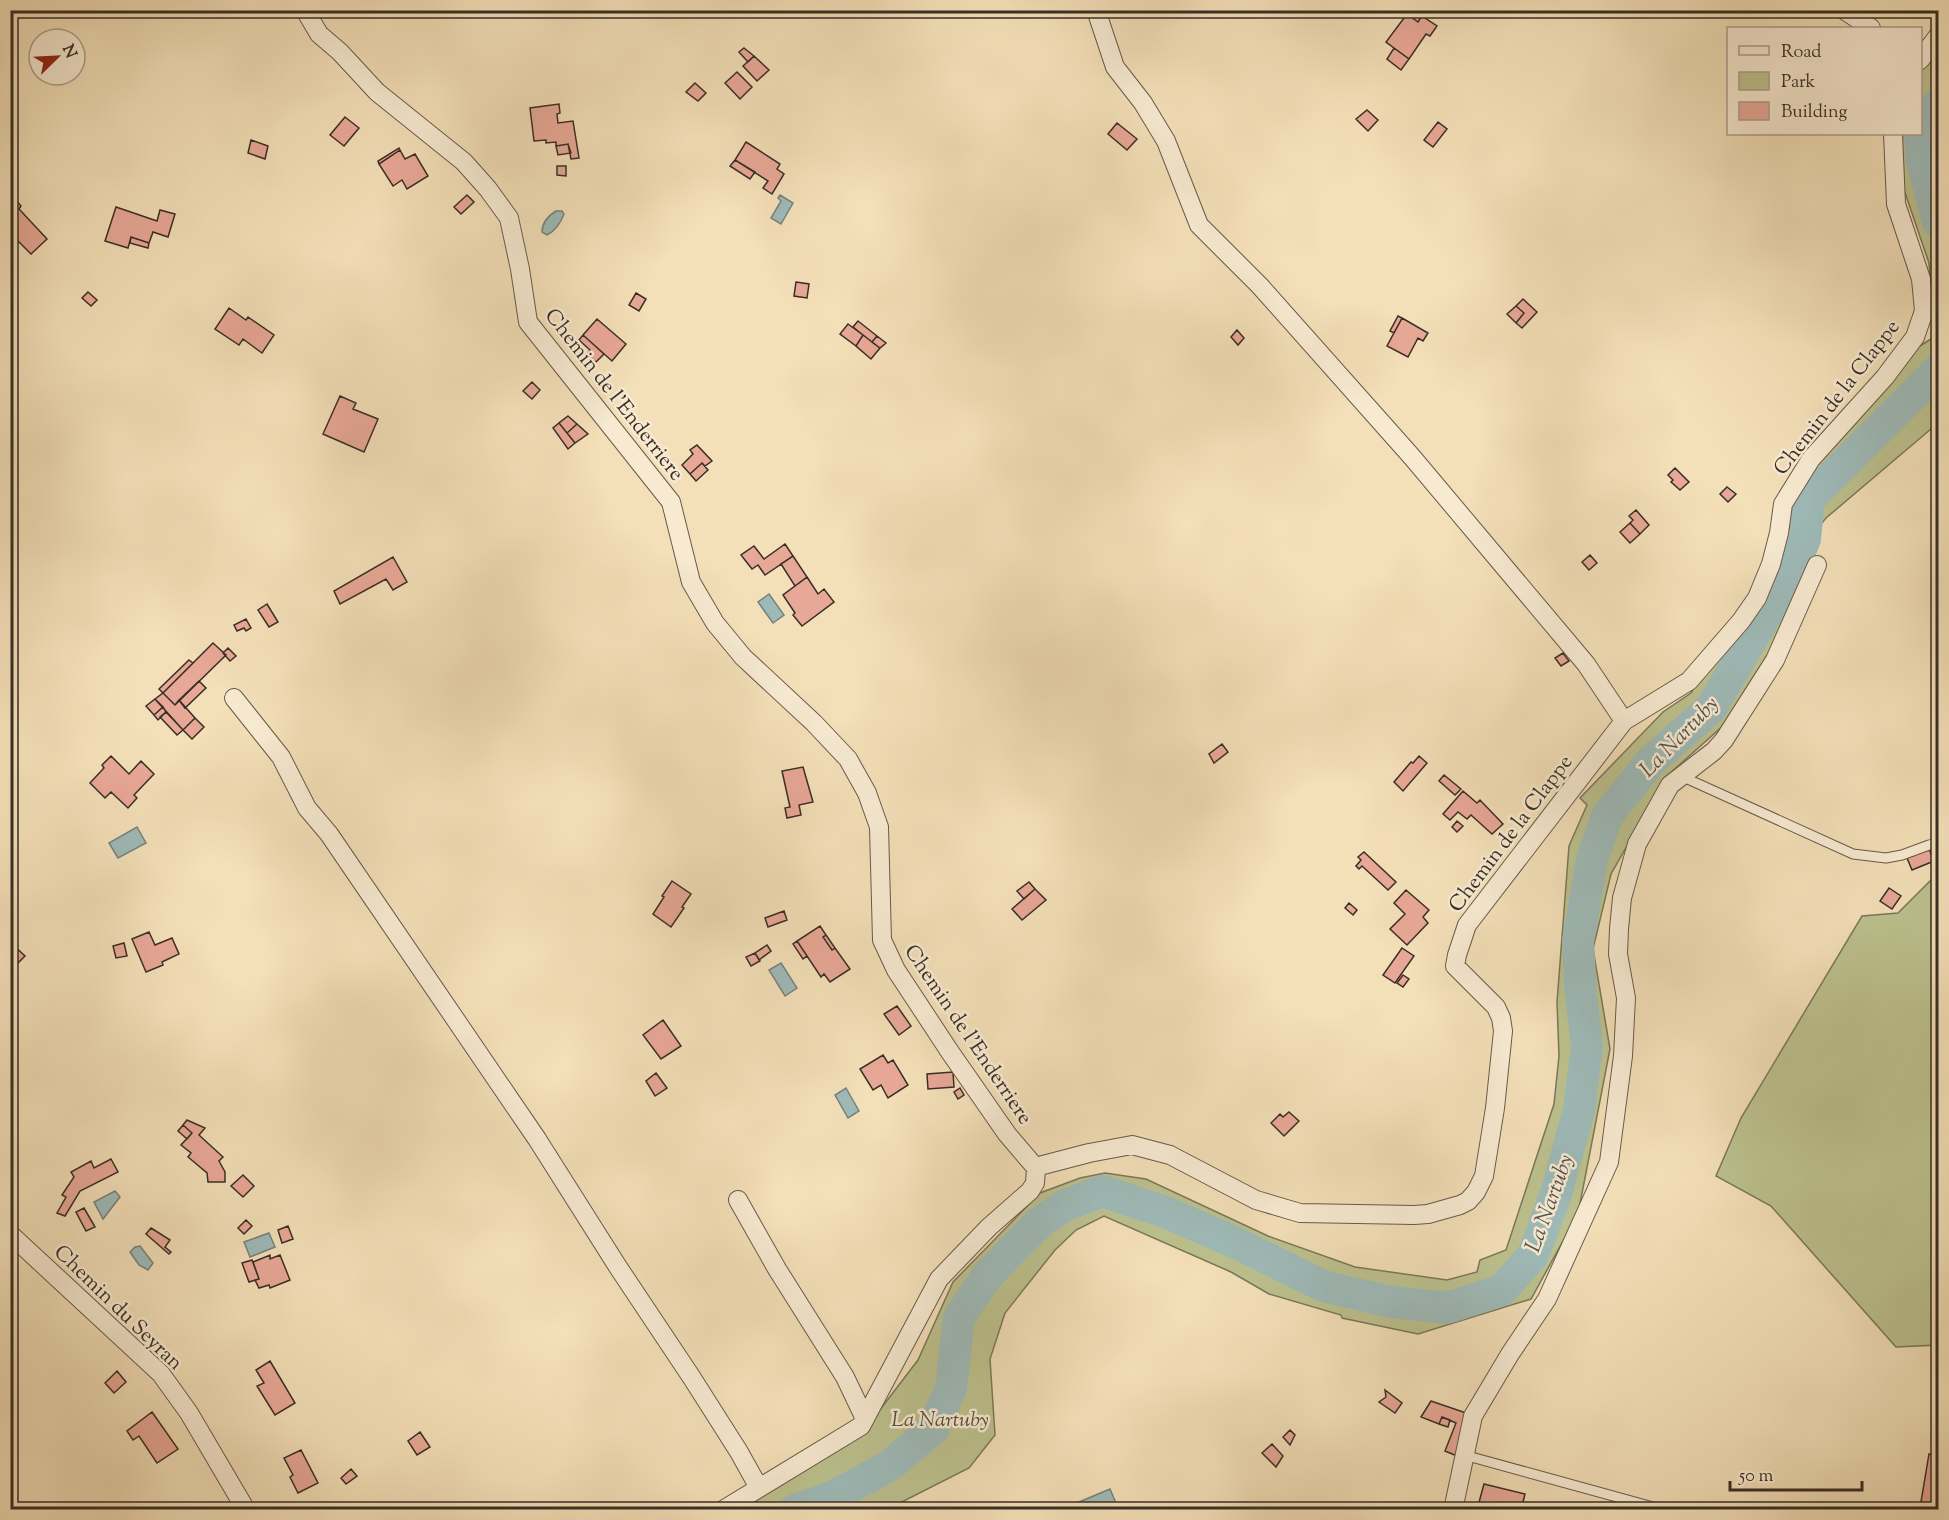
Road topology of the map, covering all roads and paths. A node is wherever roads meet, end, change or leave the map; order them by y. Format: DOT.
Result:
graph roads {
  1 [pos="304,10"];
  2 [pos="1096,10"];
  3 [pos="1844,10"];
  4 [pos="1870,27"];
  5 [pos="1938,36"];
  6 [pos="1922,57"];
  7 [pos="1893,135"];
  8 [pos="1817,565"];
  9 [pos="234,698"];
  10 [pos="1624,721"];
  11 [pos="1681,776"];
  12 [pos="1938,843"];
  13 [pos="1036,1168"];
  14 [pos="738,1200"];
  15 [pos="10,1234"];
  16 [pos="865,1419"];
  17 [pos="1464,1455"];
  18 [pos="759,1488"];
  19 [pos="246,1509"];
  20 [pos="723,1509"];
  21 [pos="1453,1509"];
  22 [pos="1664,1509"];
  1 -- 13 [label="street, Chemin de l'Enderriere"];
  2 -- 10 [label="street"];
  3 -- 4 [label="street"];
  5 -- 6 [label="street"];
  7 -- 10 [label="street, Chemin de la Clappe"];
  8 -- 11 [label="street"];
  9 -- 18 [label="street"];
  10 -- 13 [label="street, Chemin de la Clappe"];
  11 -- 12 [label="lane"];
  11 -- 17 [label="street"];
  13 -- 16 [label="street"];
  14 -- 16 [label="street"];
  15 -- 19 [label="street, Chemin du Seyran"];
  16 -- 18 [label="street"];
  17 -- 21 [label="street"];
  17 -- 22 [label="lane"];
  18 -- 20 [label="street"];
}
